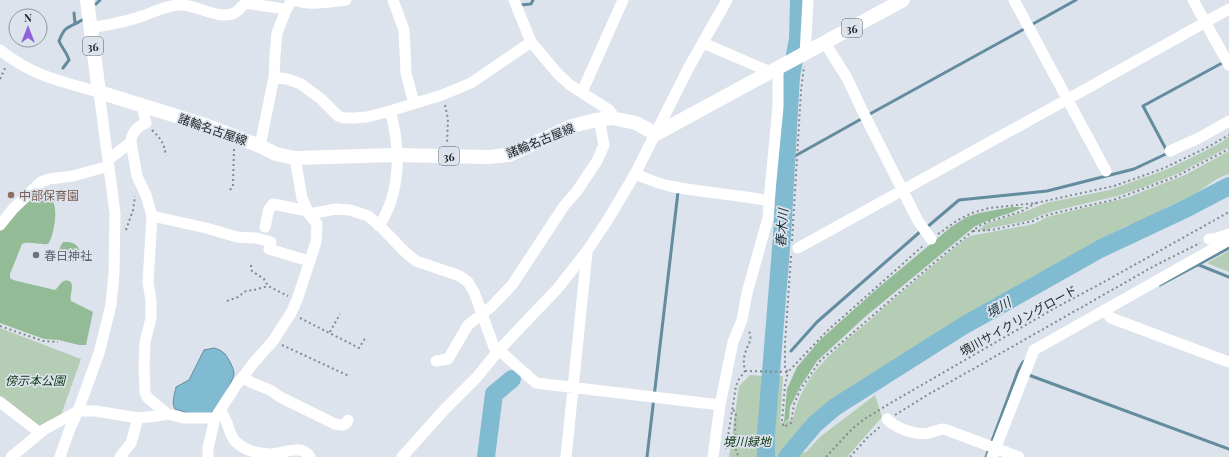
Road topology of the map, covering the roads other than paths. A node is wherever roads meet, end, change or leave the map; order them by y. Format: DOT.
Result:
graph roads {
  1 [pos="87,0"];
  2 [pos="293,0"];
  3 [pos="346,0"];
  4 [pos="393,0"];
  5 [pos="514,0"];
  6 [pos="623,0"];
  7 [pos="727,0"];
  8 [pos="808,0"];
  9 [pos="904,0"];
  10 [pos="1014,0"];
  11 [pos="1193,0"];
  12 [pos="1229,9"];
  13 [pos="286,10"];
  14 [pos="1206,22"];
  15 [pos="91,28"];
  16 [pos="531,42"];
  17 [pos="703,43"];
  18 [pos="825,43"];
  19 [pos="0,50"];
  20 [pos="803,55"];
  21 [pos="1229,65"];
  22 [pos="776,69"];
  23 [pos="274,77"];
  24 [pos="99,92"];
  25 [pos="582,92"];
  26 [pos="1068,100"];
  27 [pos="414,103"];
  28 [pos="142,106"];
  29 [pos="390,111"];
  30 [pos="605,119"];
  31 [pos="1229,121"];
  32 [pos="656,134"];
  33 [pos="131,142"];
  34 [pos="260,146"];
  35 [pos="1170,151"];
  36 [pos="398,155"];
  37 [pos="295,158"];
  38 [pos="109,163"];
  39 [pos="1106,172"];
  40 [pos="635,174"];
  41 [pos="903,190"];
  42 [pos="769,201"];
  43 [pos="309,212"];
  44 [pos="152,216"];
  45 [pos="0,225"];
  46 [pos="379,226"];
  47 [pos="265,227"];
  48 [pos="1229,234"];
  49 [pos="1209,238"];
  50 [pos="931,239"];
  51 [pos="1229,240"];
  52 [pos="798,248"];
  53 [pos="587,251"];
  54 [pos="309,261"];
  55 [pos="1104,310"];
  56 [pos="481,314"];
  57 [pos="499,350"];
  58 [pos="436,361"];
  59 [pos="1229,362"];
  60 [pos="242,377"];
  61 [pos="574,388"];
  62 [pos="0,402"];
  63 [pos="720,405"];
  64 [pos="78,411"];
  65 [pos="167,414"];
  66 [pos="217,414"];
  67 [pos="138,418"];
  68 [pos="887,419"];
  69 [pos="348,420"];
  70 [pos="40,433"];
  71 [pos="994,453"];
  72 [pos="11,457"];
  73 [pos="60,457"];
  74 [pos="120,457"];
  75 [pos="208,457"];
  76 [pos="310,457"];
  77 [pos="402,457"];
  78 [pos="566,457"];
  79 [pos="713,457"];
  80 [pos="1019,457"];
  1 -- 15 [label="main road, 36"];
  2 -- 3 [label="street"];
  2 -- 13 [label="street"];
  4 -- 27 [label="street"];
  5 -- 16 [label="street"];
  6 -- 25 [label="street"];
  7 -- 17 [label="street"];
  8 -- 20 [label="street"];
  9 -- 18 [label="main road, 36"];
  10 -- 26 [label="street"];
  11 -- 14 [label="street"];
  12 -- 14 [label="street"];
  13 -- 15 [label="street"];
  13 -- 23 [label="street"];
  14 -- 21 [label="street"];
  14 -- 26 [label="street"];
  15 -- 24 [label="main road, 36"];
  16 -- 25 [label="street"];
  16 -- 27 [label="street"];
  17 -- 22 [label="street"];
  17 -- 32 [label="street"];
  18 -- 20 [label="main road, 36"];
  18 -- 41 [label="street"];
  19 -- 24 [label="street"];
  20 -- 22 [label="main road, 36"];
  22 -- 32 [label="main road, 36"];
  22 -- 42 [label="street"];
  23 -- 29 [label="street"];
  23 -- 34 [label="street"];
  24 -- 28 [label="main road, 諸輪名古屋線 / 36"];
  24 -- 38 [label="street"];
  25 -- 30 [label="street"];
  26 -- 39 [label="street"];
  26 -- 41 [label="street"];
  27 -- 29 [label="street"];
  28 -- 33 [label="street"];
  28 -- 34 [label="main road, 諸輪名古屋線 / 36"];
  29 -- 36 [label="street"];
  30 -- 32 [label="main road, 諸輪名古屋線 / 36"];
  30 -- 36 [label="main road, 諸輪名古屋線 / 36"];
  30 -- 56 [label="street"];
  31 -- 35 [label="street"];
  32 -- 40 [label="street"];
  33 -- 38 [label="street"];
  33 -- 44 [label="street"];
  34 -- 37 [label="main road, 諸輪名古屋線 / 36"];
  36 -- 37 [label="main road, 諸輪名古屋線 / 36"];
  36 -- 46 [label="street"];
  37 -- 43 [label="street"];
  38 -- 45 [label="street"];
  38 -- 64 [label="street"];
  40 -- 42 [label="street"];
  40 -- 53 [label="street"];
  41 -- 50 [label="street"];
  41 -- 52 [label="street"];
  42 -- 63 [label="street"];
  43 -- 46 [label="street"];
  43 -- 47 [label="street"];
  43 -- 54 [label="street"];
  44 -- 54 [label="street"];
  44 -- 65 [label="street"];
  46 -- 56 [label="street"];
  48 -- 49 [label="street"];
  51 -- 55 [label="street"];
  53 -- 57 [label="street"];
  53 -- 61 [label="street"];
  54 -- 60 [label="street"];
  55 -- 59 [label="street"];
  55 -- 71 [label="street"];
  56 -- 57 [label="street"];
  56 -- 58 [label="street"];
  57 -- 61 [label="street"];
  57 -- 77 [label="street"];
  60 -- 66 [label="street"];
  60 -- 69 [label="street"];
  61 -- 63 [label="street"];
  61 -- 78 [label="street"];
  62 -- 70 [label="street"];
  63 -- 79 [label="street"];
  64 -- 67 [label="street"];
  64 -- 70 [label="street"];
  64 -- 73 [label="street"];
  65 -- 66 [label="street"];
  65 -- 67 [label="street"];
  66 -- 75 [label="street"];
  66 -- 76 [label="street"];
  67 -- 74 [label="street"];
  68 -- 71 [label="street"];
  70 -- 72 [label="street"];
  71 -- 80 [label="street"];
}
